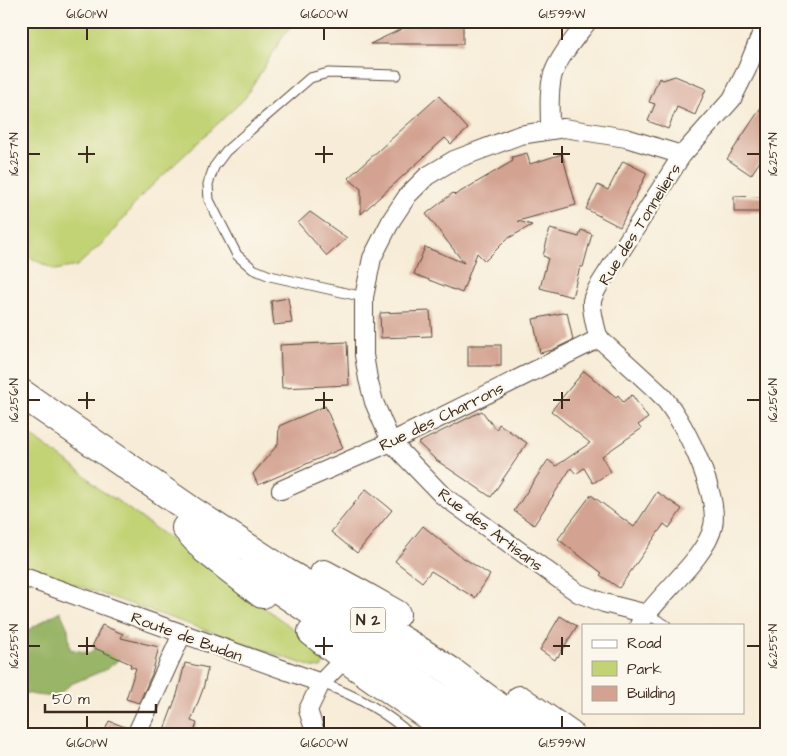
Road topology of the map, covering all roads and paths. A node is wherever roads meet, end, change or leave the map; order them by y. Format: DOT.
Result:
graph roads {
  1 [pos="588,21"];
  2 [pos="766,22"];
  3 [pos="397,75"];
  4 [pos="550,129"];
  5 [pos="682,155"];
  6 [pos="364,297"];
  7 [pos="600,338"];
  8 [pos="21,393"];
  9 [pos="21,413"];
  10 [pos="392,442"];
  11 [pos="281,490"];
  12 [pos="190,520"];
  13 [pos="21,576"];
  14 [pos="643,619"];
  15 [pos="662,624"];
  16 [pos="182,634"];
  17 [pos="345,658"];
  18 [pos="321,684"];
  19 [pos="136,735"];
  20 [pos="316,735"];
  21 [pos="411,735"];
  22 [pos="455,735"];
  23 [pos="491,735"];
  24 [pos="536,735"];
  25 [pos="570,735"];
  1 -- 4 [label="street"];
  2 -- 5 [label="street, Rue des Tonneliers"];
  3 -- 6 [label="lane"];
  4 -- 5 [label="street, Rue des Artisans"];
  4 -- 6 [label="street, Rue des Artisans"];
  5 -- 7 [label="street, Rue des Tonneliers"];
  6 -- 10 [label="street, Rue des Artisans"];
  7 -- 10 [label="street, Rue des Charrons"];
  7 -- 14 [label="street"];
  8 -- 12 [label="highway, N 2"];
  9 -- 12 [label="highway, N 2"];
  10 -- 11 [label="street, Rue des Charrons"];
  10 -- 14 [label="street, Rue des Artisans"];
  12 -- 17 [label="highway"];
  12 -- 23 [label="highway, N 2"];
  12 -- 24 [label="highway, N 2"];
  12 -- 25 [label="highway"];
  13 -- 16 [label="street, Route de Budan"];
  14 -- 15 [label="lane"];
  16 -- 18 [label="street, Route de Budan"];
  16 -- 19 [label="street"];
  17 -- 18 [label="street"];
  17 -- 22 [label="highway"];
  18 -- 20 [label="street"];
  18 -- 21 [label="lane"];
}
